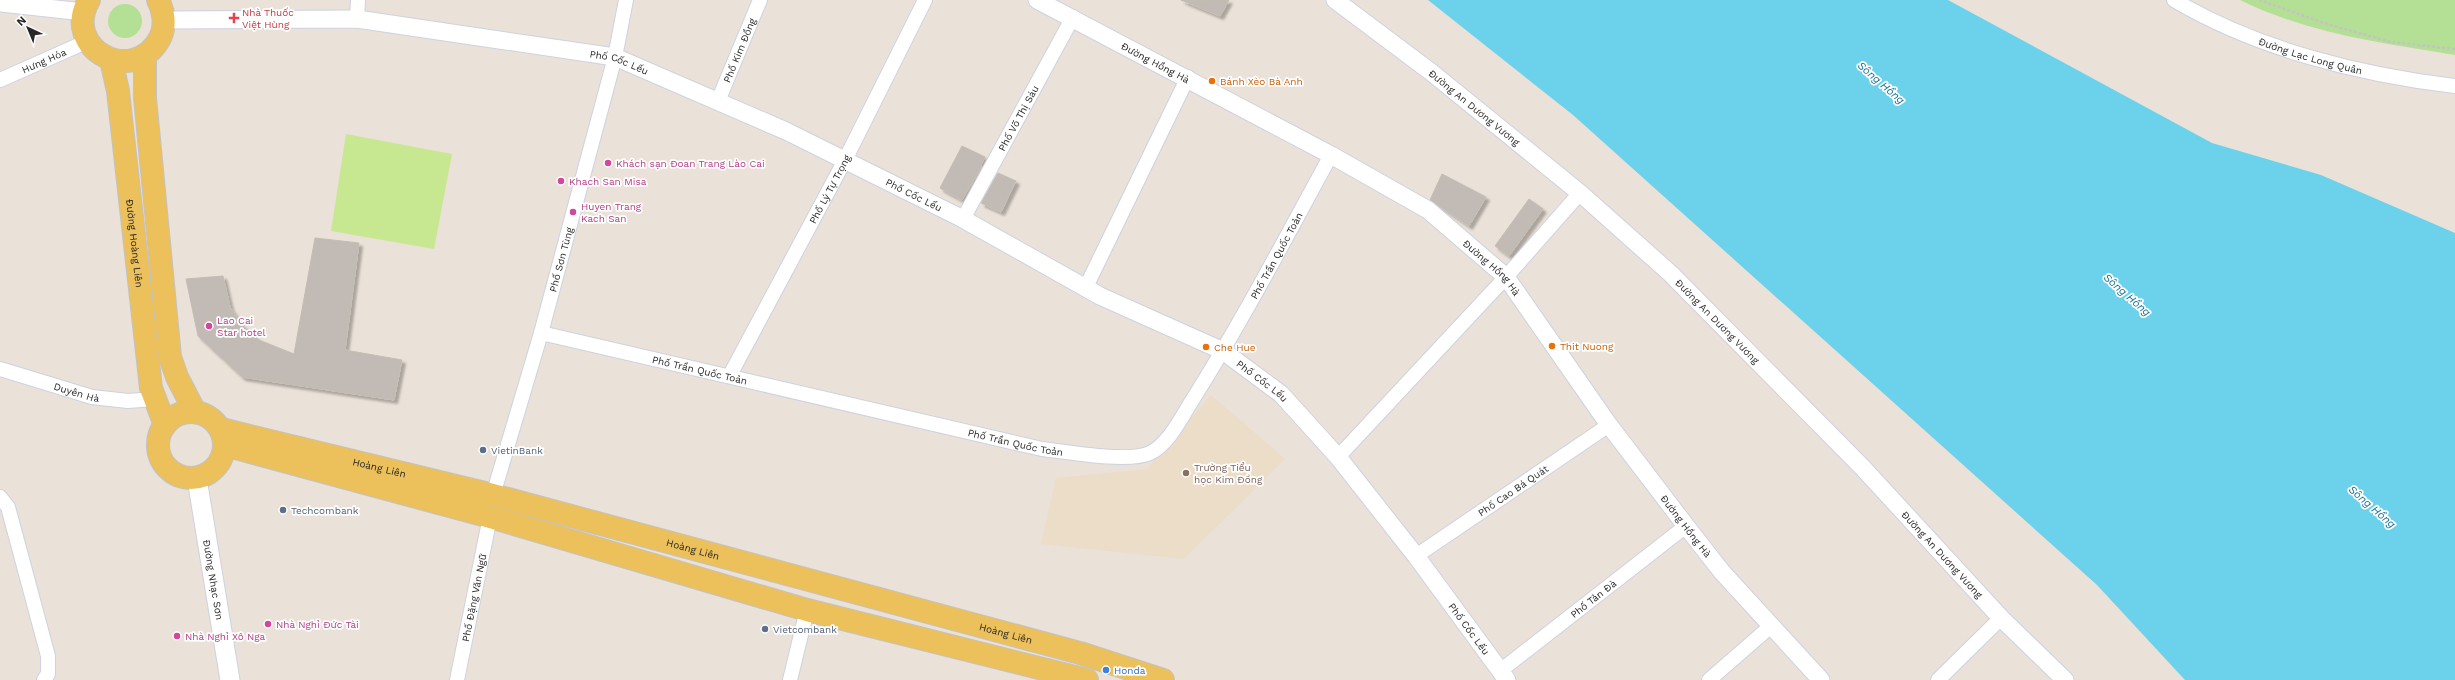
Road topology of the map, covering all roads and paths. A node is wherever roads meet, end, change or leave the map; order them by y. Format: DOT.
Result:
graph roads {
  1 [pos="358,0"];
  2 [pos="626,0"];
  3 [pos="760,0"];
  4 [pos="925,0"];
  5 [pos="1037,0"];
  6 [pos="1335,0"];
  7 [pos="2174,0"];
  8 [pos="2259,0"];
  9 [pos="0,3"];
  10 [pos="87,6"];
  11 [pos="161,10"];
  12 [pos="1073,17"];
  13 [pos="357,19"];
  14 [pos="88,41"];
  15 [pos="2455,49"];
  16 [pos="145,55"];
  17 [pos="615,57"];
  18 [pos="111,60"];
  19 [pos="1188,77"];
  20 [pos="0,80"];
  21 [pos="2455,86"];
  22 [pos="718,101"];
  23 [pos="1331,155"];
  24 [pos="845,160"];
  25 [pos="1580,193"];
  26 [pos="963,219"];
  27 [pos="1506,277"];
  28 [pos="1084,289"];
  29 [pos="541,333"];
  30 [pos="1223,351"];
  31 [pos="0,369"];
  32 [pos="730,375"];
  33 [pos="156,399"];
  34 [pos="194,412"];
  35 [pos="165,425"];
  36 [pos="1609,425"];
  37 [pos="223,437"];
  38 [pos="1338,457"];
  39 [pos="197,479"];
  40 [pos="493,495"];
  41 [pos="0,498"];
  42 [pos="490,517"];
  43 [pos="1686,526"];
  44 [pos="1416,556"];
  45 [pos="814,582"];
  46 [pos="807,610"];
  47 [pos="2001,618"];
  48 [pos="1771,626"];
  49 [pos="1080,653"];
  50 [pos="1503,676"];
  51 [pos="1076,678"];
  52 [pos="461,679"];
  53 [pos="44,680"];
  54 [pos="230,680"];
  55 [pos="790,680"];
  56 [pos="1163,680"];
  57 [pos="1709,680"];
  58 [pos="1821,680"];
  59 [pos="1938,680"];
  60 [pos="2065,680"];
  1 -- 13 [label="street"];
  2 -- 17 [label="street, Phố Sơn Tùng"];
  3 -- 22 [label="street, Phố Kim Đồng"];
  4 -- 24 [label="street, Phố Lý Tự Trọng"];
  5 -- 12 [label="street, Đường Hồng Hà"];
  6 -- 25 [label="street, Đường An Dương Vương"];
  7 -- 21 [label="street, Đường Lạc Long Quân"];
  8 -- 15 [label="path"];
  9 -- 10 [label="street"];
  10 -- 14 [label="main road"];
  11 -- 13 [label="street, Phố Cốc Lếu"];
  11 -- 16 [label="main road"];
  12 -- 19 [label="street, Đường Hồng Hà"];
  12 -- 26 [label="street, Phố Võ Thị Sáu"];
  13 -- 17 [label="street, Phố Cốc Lếu"];
  14 -- 18 [label="main road"];
  14 -- 20 [label="street, Hưng Hóa"];
  16 -- 18 [label="main road"];
  16 -- 34 [label="main road"];
  17 -- 22 [label="street, Phố Cốc Lếu"];
  17 -- 29 [label="street, Phố Sơn Tùng"];
  18 -- 33 [label="main road, Đường Hoàng Liên"];
  19 -- 23 [label="street, Đường Hồng Hà"];
  19 -- 28 [label="street"];
  22 -- 24 [label="street, Phố Cốc Lếu"];
  23 -- 27 [label="street, Đường Hồng Hà"];
  23 -- 30 [label="street, Phố Trần Quốc Toản"];
  24 -- 26 [label="street, Phố Cốc Lếu"];
  24 -- 32 [label="street, Phố Lý Tự Trọng"];
  25 -- 27 [label="street"];
  25 -- 47 [label="street, Đường An Dương Vương"];
  26 -- 28 [label="street, Phố Cốc Lếu"];
  27 -- 36 [label="street, Đường Hồng Hà"];
  27 -- 38 [label="street"];
  28 -- 30 [label="street, Phố Cốc Lếu"];
  29 -- 32 [label="street, Phố Trần Quốc Toản"];
  29 -- 40 [label="street, Phố Sơn Tùng"];
  30 -- 32 [label="street, Phố Trần Quốc Toản"];
  30 -- 38 [label="street, Phố Cốc Lếu"];
  31 -- 33 [label="street, Duyên Hà"];
  33 -- 35 [label="main road, Đường Hoàng Liên"];
  34 -- 35 [label="main road"];
  34 -- 37 [label="main road"];
  35 -- 39 [label="main road"];
  36 -- 43 [label="street, Đường Hồng Hà"];
  36 -- 44 [label="street, Phố Cao Bá Quát"];
  37 -- 39 [label="main road"];
  37 -- 40 [label="main road, Hoàng Liên"];
  37 -- 42 [label="main road, Hoàng Liên"];
  38 -- 44 [label="street, Phố Cốc Lếu"];
  39 -- 54 [label="main road, Đường Nhạc Sơn"];
  40 -- 42 [label="main road"];
  40 -- 45 [label="main road, Hoàng Liên"];
  41 -- 53 [label="street"];
  42 -- 46 [label="main road, Hoàng Liên"];
  42 -- 52 [label="street, Phố Đặng Văn Ngữ"];
  43 -- 48 [label="street, Đường Hồng Hà"];
  43 -- 50 [label="street, Phố Tản Đà"];
  44 -- 50 [label="street, Phố Cốc Lếu"];
  45 -- 46 [label="main road"];
  45 -- 49 [label="main road, Hoàng Liên"];
  46 -- 51 [label="main road, Hoàng Liên"];
  46 -- 55 [label="street"];
  47 -- 59 [label="street"];
  47 -- 60 [label="street, Đường An Dương Vương"];
  48 -- 57 [label="street"];
  48 -- 58 [label="street, Đường Hồng Hà"];
  49 -- 51 [label="main road"];
  49 -- 56 [label="main road, Hoàng Liên"];
}
